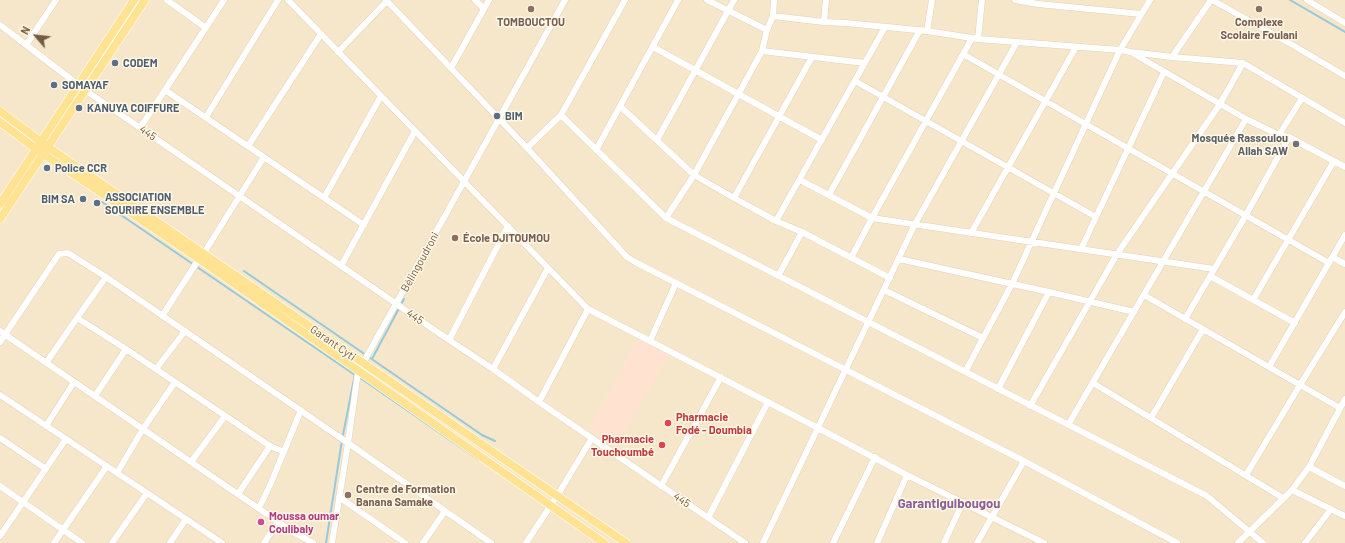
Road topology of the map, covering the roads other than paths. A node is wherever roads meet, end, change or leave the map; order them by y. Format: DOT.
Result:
graph roads {
  1 [pos="56,0"];
  2 [pos="134,0"];
  3 [pos="145,0"];
  4 [pos="167,0"];
  5 [pos="224,0"];
  6 [pos="278,0"];
  7 [pos="288,0"];
  8 [pos="387,0"];
  9 [pos="475,0"];
  10 [pos="489,0"];
  11 [pos="565,0"];
  12 [pos="625,0"];
  13 [pos="678,0"];
  14 [pos="707,0"];
  15 [pos="734,0"];
  16 [pos="774,0"];
  17 [pos="826,0"];
  18 [pos="932,0"];
  19 [pos="982,0"];
  20 [pos="1015,0"];
  21 [pos="1150,0"];
  22 [pos="1211,0"];
  23 [pos="1307,0"];
  24 [pos="484,9"];
  25 [pos="728,12"];
  26 [pos="1141,14"];
  27 [pos="773,16"];
  28 [pos="824,22"];
  29 [pos="1345,22"];
  30 [pos="0,25"];
  31 [pos="885,27"];
  32 [pos="206,28"];
  33 [pos="767,30"];
  34 [pos="920,30"];
  35 [pos="928,31"];
  36 [pos="321,34"];
  37 [pos="975,39"];
  38 [pos="1017,42"];
  39 [pos="26,45"];
  40 [pos="653,47"];
  41 [pos="1076,47"];
  42 [pos="1120,50"];
  43 [pos="762,51"];
  44 [pos="338,52"];
  45 [pos="1131,52"];
  46 [pos="963,54"];
  47 [pos="812,57"];
  48 [pos="1172,57"];
  49 [pos="865,63"];
  50 [pos="1243,63"];
  51 [pos="451,68"];
  52 [pos="695,71"];
  53 [pos="1164,72"];
  54 [pos="999,74"];
  55 [pos="1345,76"];
  56 [pos="855,81"];
  57 [pos="78,85"];
  58 [pos="86,90"];
  59 [pos="165,90"];
  60 [pos="738,94"];
  61 [pos="381,96"];
  62 [pos="883,97"];
  63 [pos="1302,98"];
  64 [pos="1046,101"];
  65 [pos="1220,104"];
  66 [pos="620,106"];
  67 [pos="0,111"];
  68 [pos="561,115"];
  69 [pos="779,116"];
  70 [pos="206,117"];
  71 [pos="499,119"];
  72 [pos="1246,119"];
  73 [pos="926,121"];
  74 [pos="0,122"];
  75 [pos="1086,124"];
  76 [pos="1345,124"];
  77 [pos="140,128"];
  78 [pos="415,131"];
  79 [pos="1280,135"];
  80 [pos="1289,137"];
  81 [pos="657,140"];
  82 [pos="822,140"];
  83 [pos="962,141"];
  84 [pos="41,142"];
  85 [pos="248,146"];
  86 [pos="48,147"];
  87 [pos="527,148"];
  88 [pos="1128,148"];
  89 [pos="36,149"];
  90 [pos="596,150"];
  91 [pos="43,154"];
  92 [pos="264,157"];
  93 [pos="1334,161"];
  94 [pos="1345,167"];
  95 [pos="1008,168"];
  96 [pos="1173,173"];
  97 [pos="694,175"];
  98 [pos="800,180"];
  99 [pos="464,181"];
  100 [pos="1204,191"];
  101 [pos="1054,194"];
  102 [pos="829,195"];
  103 [pos="240,196"];
  104 [pos="324,198"];
  105 [pos="734,198"];
  106 [pos="0,204"];
  107 [pos="1246,215"];
  108 [pos="1096,217"];
  109 [pos="666,218"];
  110 [pos="872,218"];
  111 [pos="0,219"];
  112 [pos="776,222"];
  113 [pos="916,224"];
  114 [pos="364,225"];
  115 [pos="508,226"];
  116 [pos="802,232"];
  117 [pos="972,232"];
  118 [pos="1345,235"];
  119 [pos="1288,239"];
  120 [pos="1032,242"];
  121 [pos="1081,249"];
  122 [pos="1117,254"];
  123 [pos="201,256"];
  124 [pos="851,258"];
  125 [pos="899,259"];
  126 [pos="1331,260"];
  127 [pos="1164,261"];
  128 [pos="1345,264"];
  129 [pos="342,266"];
  130 [pos="548,268"];
  131 [pos="1214,269"];
  132 [pos="778,276"];
  133 [pos="1210,276"];
  134 [pos="106,277"];
  135 [pos="890,278"];
  136 [pos="676,284"];
  137 [pos="1012,284"];
  138 [pos="884,290"];
  139 [pos="1048,292"];
  140 [pos="1144,295"];
  141 [pos="1253,300"];
  142 [pos="1089,302"];
  143 [pos="396,304"];
  144 [pos="588,309"];
  145 [pos="1134,312"];
  146 [pos="1345,312"];
  147 [pos="162,316"];
  148 [pos="77,318"];
  149 [pos="1185,319"];
  150 [pos="868,322"];
  151 [pos="1295,324"];
  152 [pos="1203,329"];
  153 [pos="185,331"];
  154 [pos="2,333"];
  155 [pos="983,338"];
  156 [pos="449,340"];
  157 [pos="650,341"];
  158 [pos="0,342"];
  159 [pos="126,349"];
  160 [pos="46,363"];
  161 [pos="363,363"];
  162 [pos="1269,367"];
  163 [pos="156,369"];
  164 [pos="494,369"];
  165 [pos="846,370"];
  166 [pos="358,372"];
  167 [pos="965,372"];
  168 [pos="721,377"];
  169 [pos="74,382"];
  170 [pos="175,382"];
  171 [pos="1092,383"];
  172 [pos="1300,384"];
  173 [pos="998,389"];
  174 [pos="0,395"];
  175 [pos="94,396"];
  176 [pos="1345,399"];
  177 [pos="539,402"];
  178 [pos="768,402"];
  179 [pos="1030,406"];
  180 [pos="1340,408"];
  181 [pos="301,410"];
  182 [pos="225,416"];
  183 [pos="1151,418"];
  184 [pos="1068,425"];
  185 [pos="46,426"];
  186 [pos="818,428"];
  187 [pos="143,430"];
  188 [pos="0,438"];
  189 [pos="592,438"];
  190 [pos="66,439"];
  191 [pos="348,443"];
  192 [pos="270,446"];
  193 [pos="284,452"];
  194 [pos="875,457"];
  195 [pos="1024,461"];
  196 [pos="191,462"];
  197 [pos="107,466"];
  198 [pos="1309,467"];
  199 [pos="46,469"];
  200 [pos="117,473"];
  201 [pos="907,475"];
  202 [pos="1246,475"];
  203 [pos="0,486"];
  204 [pos="661,486"];
  205 [pos="1345,486"];
  206 [pos="1292,490"];
  207 [pos="147,493"];
  208 [pos="238,494"];
  209 [pos="557,496"];
  210 [pos="339,497"];
  211 [pos="1283,498"];
  212 [pos="23,502"];
  213 [pos="964,502"];
  214 [pos="550,506"];
  215 [pos="259,508"];
  216 [pos="1331,509"];
  217 [pos="445,511"];
  218 [pos="1345,516"];
  219 [pos="992,517"];
  220 [pos="708,518"];
  221 [pos="186,519"];
  222 [pos="278,522"];
  223 [pos="63,530"];
  224 [pos="1249,532"];
  225 [pos="0,536"];
  226 [pos="54,543"];
  227 [pos="82,543"];
  228 [pos="112,543"];
  229 [pos="170,543"];
  230 [pos="222,543"];
  231 [pos="264,543"];
  232 [pos="313,543"];
  233 [pos="332,543"];
  234 [pos="405,543"];
  235 [pos="423,543"];
  236 [pos="491,543"];
  237 [pos="526,543"];
  238 [pos="604,543"];
  239 [pos="626,543"];
  240 [pos="744,543"];
  241 [pos="763,543"];
  242 [pos="833,543"];
  243 [pos="876,543"];
  244 [pos="944,543"];
  245 [pos="977,543"];
  246 [pos="1044,543"];
  247 [pos="1177,543"];
  248 [pos="1238,543"];
  249 [pos="1263,543"];
  250 [pos="1305,543"];
  1 -- 39 [label="street"];
  2 -- 57 [label="main road"];
  3 -- 58 [label="main road"];
  4 -- 32 [label="street"];
  5 -- 32 [label="street"];
  6 -- 70 [label="street"];
  7 -- 36 [label="street"];
  8 -- 44 [label="street"];
  8 -- 51 [label="street"];
  9 -- 24 [label="street"];
  10 -- 24 [label="street"];
  11 -- 71 [label="street, Bélingoudroni"];
  12 -- 68 [label="street"];
  13 -- 40 [label="street"];
  14 -- 25 [label="street"];
  15 -- 25 [label="street"];
  16 -- 27 [label="street"];
  17 -- 28 [label="street"];
  18 -- 35 [label="street"];
  19 -- 37 [label="street"];
  20 -- 26 [label="street"];
  21 -- 26 [label="street"];
  22 -- 48 [label="street"];
  22 -- 55 [label="street"];
  23 -- 29 [label="street"];
  24 -- 51 [label="street"];
  25 -- 33 [label="street"];
  25 -- 52 [label="street"];
  26 -- 42 [label="street"];
  27 -- 28 [label="street"];
  27 -- 33 [label="street"];
  28 -- 31 [label="street"];
  30 -- 39 [label="street, 445"];
  31 -- 34 [label="street"];
  31 -- 49 [label="street"];
  32 -- 59 [label="street"];
  33 -- 43 [label="street"];
  34 -- 35 [label="street"];
  34 -- 62 [label="street"];
  35 -- 37 [label="street"];
  36 -- 44 [label="street"];
  36 -- 85 [label="street"];
  37 -- 38 [label="street"];
  37 -- 46 [label="street"];
  38 -- 41 [label="street"];
  38 -- 54 [label="street"];
  39 -- 57 [label="street, 445"];
  40 -- 52 [label="street"];
  40 -- 66 [label="street"];
  41 -- 42 [label="street"];
  41 -- 64 [label="street"];
  42 -- 45 [label="street"];
  42 -- 75 [label="street"];
  43 -- 47 [label="street"];
  43 -- 60 [label="street"];
  44 -- 61 [label="street"];
  45 -- 48 [label="street"];
  45 -- 53 [label="street"];
  46 -- 54 [label="street"];
  46 -- 73 [label="street"];
  47 -- 49 [label="street"];
  47 -- 69 [label="street"];
  48 -- 50 [label="street"];
  49 -- 56 [label="street"];
  50 -- 63 [label="street"];
  50 -- 65 [label="street"];
  51 -- 71 [label="street"];
  52 -- 60 [label="street"];
  52 -- 81 [label="street"];
  53 -- 65 [label="street"];
  53 -- 88 [label="street"];
  54 -- 64 [label="street"];
  54 -- 83 [label="street"];
  56 -- 62 [label="street"];
  56 -- 82 [label="street"];
  57 -- 58 [label="street, 445"];
  57 -- 84 [label="main road"];
  58 -- 77 [label="street, 445"];
  58 -- 86 [label="main road"];
  59 -- 70 [label="street"];
  59 -- 77 [label="street"];
  60 -- 69 [label="street"];
  60 -- 97 [label="street"];
  61 -- 78 [label="street"];
  61 -- 104 [label="street"];
  62 -- 73 [label="street"];
  62 -- 102 [label="street"];
  63 -- 76 [label="street"];
  63 -- 79 [label="street"];
  64 -- 75 [label="street"];
  64 -- 95 [label="street"];
  65 -- 72 [label="street"];
  65 -- 96 [label="street"];
  66 -- 81 [label="street"];
  66 -- 90 [label="street"];
  67 -- 84 [label="main road, Garant Cyti"];
  68 -- 87 [label="street"];
  68 -- 90 [label="street"];
  69 -- 82 [label="street"];
  69 -- 105 [label="street"];
  70 -- 85 [label="street"];
  71 -- 87 [label="street"];
  71 -- 99 [label="street, Bélingoudroni"];
  72 -- 79 [label="street"];
  72 -- 100 [label="street"];
  73 -- 83 [label="street"];
  73 -- 110 [label="street"];
  74 -- 89 [label="main road, Garant Cyti"];
  75 -- 88 [label="street"];
  75 -- 101 [label="street"];
  77 -- 103 [label="street, 445"];
  78 -- 99 [label="street"];
  78 -- 114 [label="street"];
  79 -- 80 [label="street"];
  80 -- 93 [label="street"];
  80 -- 107 [label="street"];
  81 -- 97 [label="street"];
  82 -- 98 [label="street"];
  83 -- 95 [label="street"];
  83 -- 113 [label="street"];
  84 -- 86 [label="main road, Garant Cyti"];
  84 -- 89 [label="main road"];
  85 -- 92 [label="street"];
  86 -- 91 [label="main road"];
  86 -- 123 [label="main road, Garant Cyti"];
  87 -- 136 [label="street"];
  88 -- 96 [label="street"];
  88 -- 108 [label="street"];
  89 -- 91 [label="main road, Garant Cyti"];
  89 -- 106 [label="main road"];
  90 -- 109 [label="street"];
  91 -- 111 [label="main road"];
  91 -- 123 [label="main road, Garant Cyti"];
  92 -- 103 [label="street"];
  92 -- 104 [label="street"];
  93 -- 94 [label="street"];
  93 -- 119 [label="street"];
  95 -- 101 [label="street"];
  95 -- 117 [label="street"];
  96 -- 100 [label="street"];
  96 -- 122 [label="street"];
  97 -- 105 [label="street"];
  97 -- 109 [label="street"];
  98 -- 102 [label="street"];
  98 -- 112 [label="street"];
  99 -- 115 [label="street"];
  99 -- 143 [label="street, Bélingoudroni"];
  100 -- 107 [label="street"];
  100 -- 127 [label="street"];
  101 -- 108 [label="street"];
  101 -- 120 [label="street"];
  102 -- 110 [label="street"];
  103 -- 123 [label="street"];
  103 -- 129 [label="street, 445"];
  104 -- 114 [label="street"];
  105 -- 112 [label="street"];
  107 -- 119 [label="street"];
  107 -- 131 [label="street"];
  108 -- 121 [label="street"];
  109 -- 132 [label="street"];
  110 -- 113 [label="street"];
  110 -- 124 [label="street"];
  112 -- 116 [label="street"];
  113 -- 117 [label="street"];
  113 -- 125 [label="street"];
  114 -- 129 [label="street"];
  115 -- 130 [label="street"];
  115 -- 156 [label="street"];
  116 -- 124 [label="street"];
  116 -- 132 [label="street"];
  117 -- 120 [label="street"];
  118 -- 126 [label="street"];
  119 -- 126 [label="street"];
  119 -- 141 [label="street"];
  120 -- 121 [label="street"];
  120 -- 137 [label="street"];
  121 -- 122 [label="street"];
  122 -- 127 [label="street"];
  122 -- 142 [label="street"];
  123 -- 147 [label="street"];
  123 -- 161 [label="main road, Garant Cyti"];
  123 -- 166 [label="main road, Garant Cyti"];
  124 -- 135 [label="street"];
  125 -- 135 [label="street"];
  125 -- 137 [label="street"];
  126 -- 128 [label="street"];
  126 -- 151 [label="street"];
  127 -- 131 [label="street"];
  127 -- 140 [label="street"];
  129 -- 143 [label="street, 445"];
  130 -- 144 [label="street"];
  130 -- 164 [label="street"];
  131 -- 133 [label="street"];
  132 -- 150 [label="street"];
  133 -- 141 [label="street"];
  133 -- 149 [label="street"];
  134 -- 147 [label="street"];
  134 -- 148 [label="street"];
  134 -- 154 [label="street"];
  135 -- 138 [label="street"];
  136 -- 157 [label="street"];
  136 -- 165 [label="street"];
  137 -- 139 [label="street"];
  137 -- 155 [label="street"];
  138 -- 150 [label="street"];
  138 -- 155 [label="street"];
  139 -- 142 [label="street"];
  139 -- 173 [label="street"];
  140 -- 145 [label="street"];
  140 -- 149 [label="street"];
  141 -- 151 [label="street"];
  142 -- 145 [label="street"];
  142 -- 179 [label="street"];
  143 -- 156 [label="street, 445"];
  143 -- 161 [label="street, Bélingoudroni"];
  144 -- 157 [label="street"];
  144 -- 177 [label="street"];
  145 -- 171 [label="street"];
  146 -- 172 [label="street"];
  147 -- 153 [label="street"];
  148 -- 159 [label="street"];
  148 -- 160 [label="street"];
  149 -- 152 [label="street"];
  150 -- 165 [label="street"];
  150 -- 167 [label="street"];
  151 -- 162 [label="street"];
  152 -- 162 [label="street"];
  152 -- 183 [label="street"];
  153 -- 163 [label="street"];
  153 -- 181 [label="street"];
  154 -- 158 [label="street"];
  154 -- 160 [label="street"];
  155 -- 167 [label="street"];
  156 -- 164 [label="street, 445"];
  157 -- 168 [label="street"];
  159 -- 163 [label="street"];
  159 -- 175 [label="street"];
  160 -- 169 [label="street"];
  161 -- 166 [label="street, Bélingoudroni"];
  161 -- 209 [label="main road, Garant Cyti"];
  162 -- 172 [label="street"];
  163 -- 170 [label="street"];
  164 -- 177 [label="street, 445"];
  165 -- 186 [label="street"];
  165 -- 195 [label="street"];
  166 -- 191 [label="street, Bélingoudroni"];
  166 -- 214 [label="main road, Garant Cyti"];
  167 -- 173 [label="street"];
  168 -- 178 [label="street"];
  168 -- 204 [label="street"];
  169 -- 175 [label="street"];
  169 -- 185 [label="street"];
  170 -- 182 [label="street"];
  170 -- 187 [label="street"];
  171 -- 183 [label="street"];
  171 -- 184 [label="street"];
  172 -- 180 [label="street"];
  172 -- 202 [label="street"];
  173 -- 179 [label="street"];
  174 -- 185 [label="street"];
  175 -- 187 [label="street"];
  176 -- 180 [label="street"];
  177 -- 189 [label="street, 445"];
  178 -- 186 [label="street"];
  178 -- 220 [label="street"];
  179 -- 184 [label="street"];
  180 -- 198 [label="street"];
  181 -- 191 [label="street"];
  181 -- 193 [label="street"];
  182 -- 192 [label="street"];
  182 -- 196 [label="street"];
  183 -- 202 [label="street"];
  184 -- 224 [label="street"];
  185 -- 190 [label="street"];
  186 -- 194 [label="street"];
  186 -- 241 [label="street"];
  187 -- 196 [label="street"];
  187 -- 200 [label="street"];
  188 -- 199 [label="street"];
  189 -- 204 [label="street, 445"];
  189 -- 209 [label="street"];
  190 -- 197 [label="street"];
  190 -- 199 [label="street"];
  191 -- 210 [label="street, Bélingoudroni"];
  191 -- 217 [label="street"];
  192 -- 193 [label="street"];
  192 -- 208 [label="street"];
  193 -- 215 [label="street"];
  194 -- 201 [label="street"];
  194 -- 242 [label="street"];
  195 -- 219 [label="street"];
  195 -- 247 [label="street"];
  196 -- 208 [label="street"];
  197 -- 200 [label="street"];
  197 -- 223 [label="street"];
  198 -- 205 [label="street"];
  198 -- 206 [label="street"];
  199 -- 212 [label="street"];
  200 -- 207 [label="street"];
  201 -- 213 [label="street"];
  201 -- 243 [label="street"];
  202 -- 211 [label="street"];
  203 -- 212 [label="street"];
  204 -- 220 [label="street, 445"];
  206 -- 211 [label="street"];
  206 -- 216 [label="street"];
  207 -- 221 [label="street"];
  207 -- 228 [label="street"];
  208 -- 215 [label="street"];
  209 -- 214 [label="street"];
  209 -- 239 [label="main road, Garant Cyti"];
  210 -- 233 [label="street, Bélingoudroni"];
  210 -- 234 [label="street"];
  211 -- 224 [label="street"];
  212 -- 223 [label="street"];
  212 -- 225 [label="street"];
  213 -- 219 [label="street"];
  213 -- 244 [label="street"];
  214 -- 237 [label="street"];
  214 -- 238 [label="main road, Garant Cyti"];
  215 -- 222 [label="street"];
  216 -- 218 [label="street"];
  216 -- 250 [label="street"];
  217 -- 235 [label="street"];
  217 -- 236 [label="street"];
  219 -- 245 [label="street"];
  219 -- 246 [label="street"];
  220 -- 240 [label="street, 445"];
  221 -- 229 [label="street"];
  221 -- 230 [label="street"];
  222 -- 231 [label="street"];
  222 -- 232 [label="street"];
  223 -- 226 [label="street"];
  223 -- 227 [label="street"];
  224 -- 248 [label="street"];
  224 -- 249 [label="street"];
}
